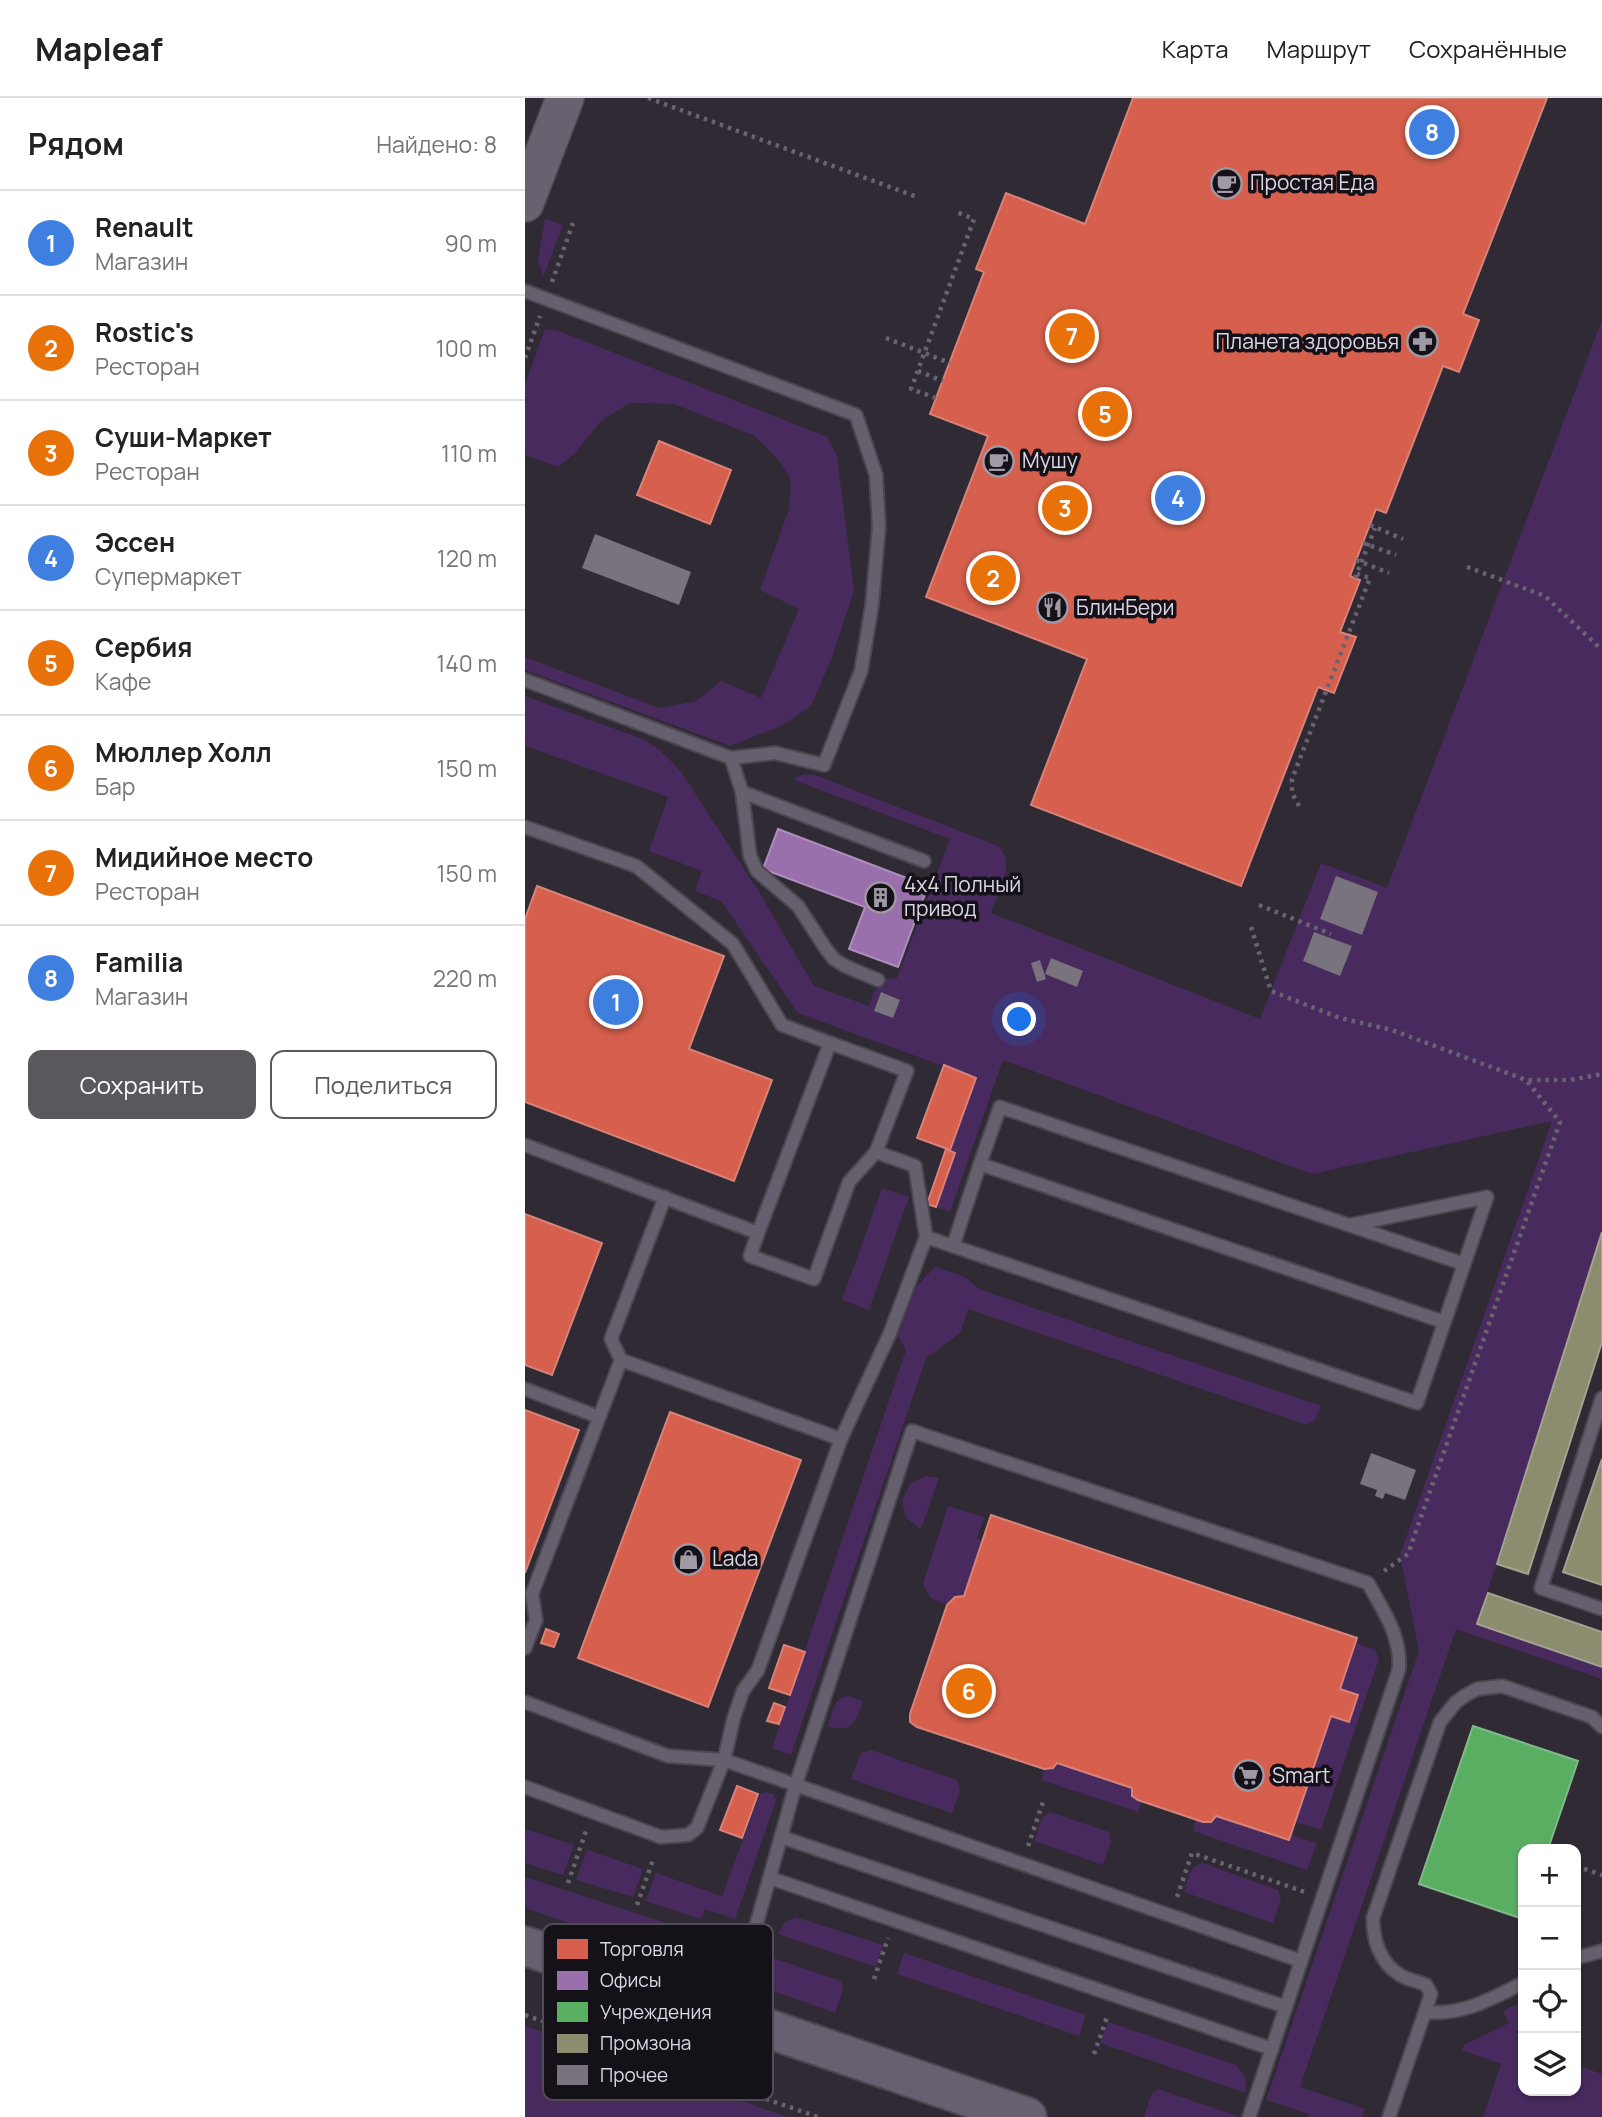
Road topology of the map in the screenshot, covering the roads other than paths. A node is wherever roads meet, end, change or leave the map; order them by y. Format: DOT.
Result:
graph roads {
  1 [pos="565,98"];
  2 [pos="538,131"];
  3 [pos="525,203"];
  4 [pos="525,291"];
  5 [pos="525,680"];
  6 [pos="731,758"];
  7 [pos="742,792"];
  8 [pos="525,827"];
  9 [pos="924,861"];
  10 [pos="878,980"];
  11 [pos="830,1043"];
  12 [pos="525,1145"];
  13 [pos="876,1152"];
  14 [pos="980,1164"];
  15 [pos="665,1197"];
  16 [pos="1350,1226"];
  17 [pos="758,1233"];
  18 [pos="926,1237"];
  19 [pos="953,1246"];
  20 [pos="1464,1264"];
  21 [pos="1444,1322"];
  22 [pos="621,1360"];
  23 [pos="525,1389"];
  24 [pos="1602,1398"];
  25 [pos="599,1417"];
  26 [pos="841,1439"];
  27 [pos="1602,1609"];
  28 [pos="525,1648"];
  29 [pos="525,1702"];
  30 [pos="1602,1727"];
  31 [pos="724,1760"];
  32 [pos="525,1787"];
  33 [pos="795,1787"];
  34 [pos="781,1838"];
  35 [pos="769,1878"];
  36 [pos="756,1924"];
  37 [pos="525,1946"];
  38 [pos="1602,1951"];
  39 [pos="543,1952"];
  40 [pos="1581,1957"];
  41 [pos="1301,1961"];
  42 [pos="1518,1985"];
  43 [pos="1286,2007"];
  44 [pos="1425,2011"];
  45 [pos="773,2031"];
  46 [pos="1272,2049"];
  47 [pos="1027,2117"];
  48 [pos="1249,2117"];
  49 [pos="1389,2117"];
  1 -- 2 [label="main road"];
  2 -- 3 [label="main road"];
  4 -- 6 [label="lane"];
  5 -- 6 [label="lane"];
  6 -- 7 [label="lane"];
  7 -- 9 [label="lane"];
  7 -- 10 [label="lane"];
  8 -- 11 [label="lane"];
  11 -- 13 [label="lane"];
  11 -- 17 [label="lane"];
  12 -- 15 [label="lane"];
  13 -- 17 [label="lane"];
  13 -- 18 [label="lane"];
  14 -- 16 [label="lane"];
  14 -- 19 [label="lane"];
  14 -- 21 [label="lane"];
  15 -- 17 [label="lane"];
  15 -- 22 [label="lane"];
  16 -- 20 [label="lane"];
  16 -- 20 [label="lane"];
  18 -- 19 [label="lane"];
  18 -- 26 [label="lane"];
  19 -- 21 [label="lane"];
  20 -- 21 [label="lane"];
  22 -- 25 [label="lane"];
  22 -- 26 [label="lane"];
  23 -- 25 [label="lane"];
  24 -- 27 [label="lane"];
  25 -- 28 [label="lane"];
  26 -- 31 [label="lane"];
  29 -- 31 [label="lane"];
  30 -- 44 [label="lane"];
  31 -- 32 [label="lane"];
  31 -- 33 [label="lane"];
  33 -- 34 [label="lane"];
  33 -- 41 [label="lane"];
  33 -- 41 [label="lane"];
  34 -- 35 [label="lane"];
  34 -- 43 [label="lane"];
  35 -- 36 [label="lane"];
  35 -- 46 [label="lane"];
  37 -- 39 [label="main road"];
  38 -- 40 [label="lane"];
  41 -- 43 [label="lane"];
  42 -- 44 [label="lane"];
  43 -- 46 [label="lane"];
  44 -- 49 [label="lane"];
  45 -- 47 [label="main road"];
  46 -- 48 [label="lane"];
}
